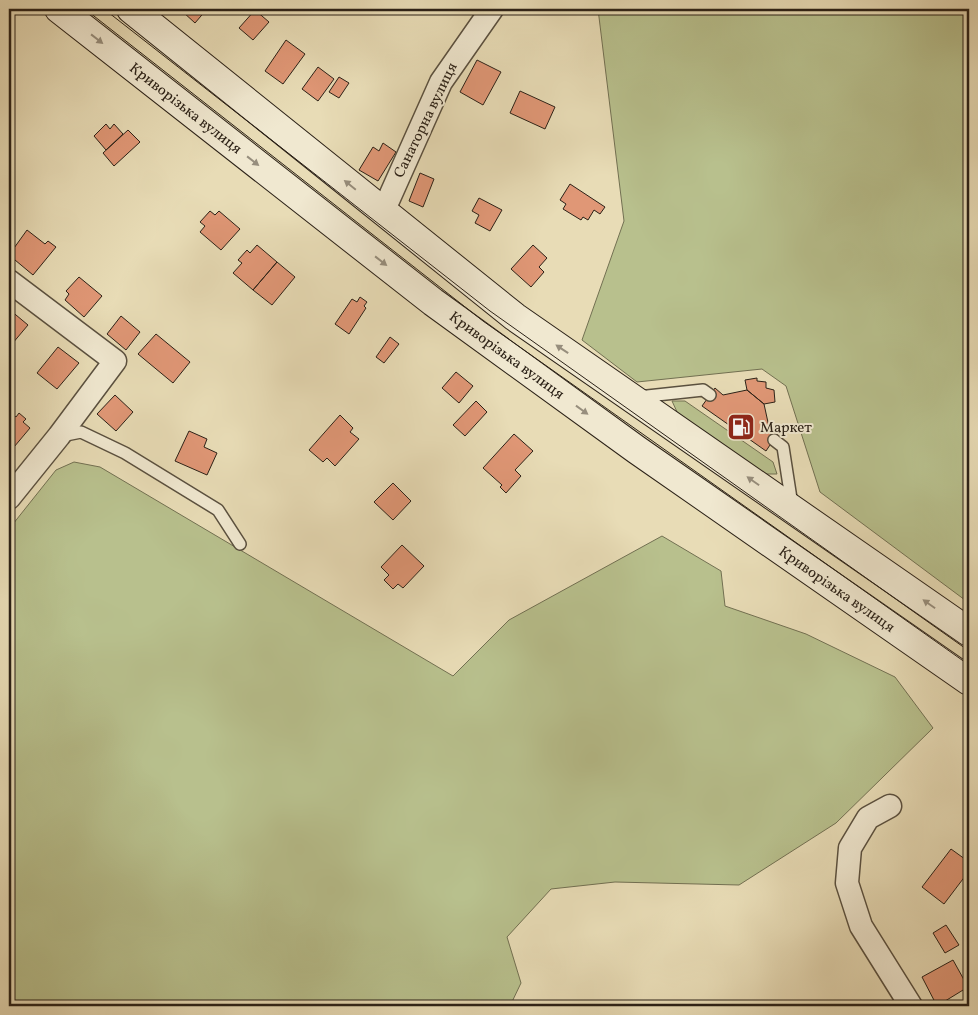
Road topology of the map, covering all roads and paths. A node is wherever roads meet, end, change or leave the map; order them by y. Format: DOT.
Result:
graph roads {
  1 [pos="59,9"];
  2 [pos="131,9"];
  3 [pos="492,9"];
  4 [pos="383,212"];
  5 [pos="9,281"];
  6 [pos="710,395"];
  7 [pos="633,397"];
  8 [pos="59,436"];
  9 [pos="774,440"];
  10 [pos="9,498"];
  11 [pos="792,509"];
  12 [pos="240,544"];
  13 [pos="969,632"];
  14 [pos="969,681"];
  15 [pos="890,806"];
  16 [pos="911,1006"];
  1 -- 14 [label="main road, Криворізька вулиця, one-way"];
  4 -- 2 [label="main road, one-way"];
  3 -- 4 [label="street, Санаторна вулиця"];
  7 -- 4 [label="main road, one-way"];
  5 -- 8 [label="street"];
  6 -- 7 [label="lane"];
  11 -- 7 [label="main road, one-way"];
  8 -- 10 [label="street"];
  8 -- 12 [label="lane"];
  9 -- 11 [label="lane"];
  13 -- 11 [label="main road, one-way"];
  15 -- 16 [label="street"];
}
